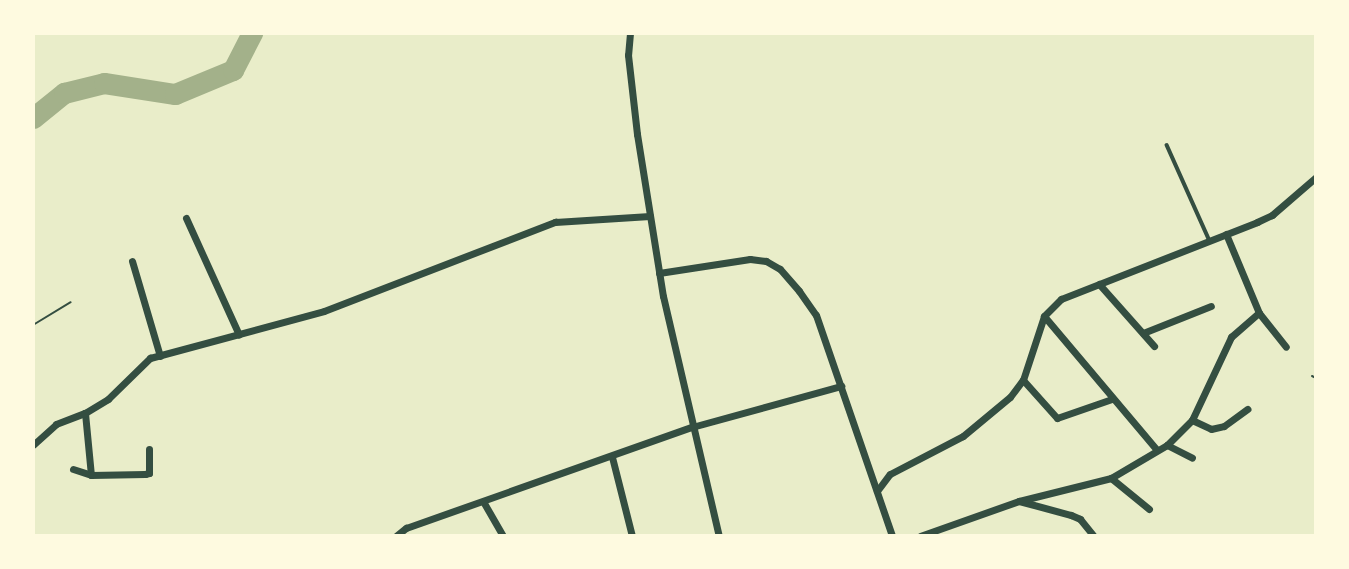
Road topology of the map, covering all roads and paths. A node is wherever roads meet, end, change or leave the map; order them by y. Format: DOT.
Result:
graph roads {
  1 [pos="630,33"];
  2 [pos="1167,145"];
  3 [pos="1316,177"];
  4 [pos="650,216"];
  5 [pos="186,218"];
  6 [pos="1226,234"];
  7 [pos="1210,240"];
  8 [pos="132,261"];
  9 [pos="659,273"];
  10 [pos="1099,284"];
  11 [pos="71,302"];
  12 [pos="1211,306"];
  13 [pos="1259,313"];
  14 [pos="1044,316"];
  15 [pos="33,325"];
  16 [pos="1143,332"];
  17 [pos="239,335"];
  18 [pos="1154,346"];
  19 [pos="1286,347"];
  20 [pos="160,356"];
  21 [pos="1312,376"];
  22 [pos="1316,378"];
  23 [pos="1023,380"];
  24 [pos="841,386"];
  25 [pos="1112,399"];
  26 [pos="1247,409"];
  27 [pos="85,413"];
  28 [pos="1192,421"];
  29 [pos="692,427"];
  30 [pos="33,445"];
  31 [pos="1167,445"];
  32 [pos="149,449"];
  33 [pos="1157,450"];
  34 [pos="612,457"];
  35 [pos="1192,458"];
  36 [pos="74,469"];
  37 [pos="91,475"];
  38 [pos="1111,478"];
  39 [pos="877,491"];
  40 [pos="1019,501"];
  41 [pos="484,503"];
  42 [pos="1149,509"];
  43 [pos="396,536"];
  44 [pos="503,536"];
  45 [pos="632,536"];
  46 [pos="719,536"];
  47 [pos="892,536"];
  48 [pos="920,536"];
  49 [pos="1094,536"];
  1 -- 4 [label="street"];
  2 -- 7 [label="lane"];
  3 -- 6 [label="street"];
  4 -- 9 [label="street"];
  4 -- 17 [label="street"];
  5 -- 17 [label="street"];
  6 -- 7 [label="street"];
  6 -- 13 [label="street"];
  7 -- 10 [label="street"];
  8 -- 20 [label="street"];
  9 -- 24 [label="street"];
  9 -- 29 [label="street"];
  10 -- 14 [label="street"];
  10 -- 16 [label="street"];
  11 -- 15 [label="path"];
  12 -- 16 [label="street"];
  13 -- 19 [label="street"];
  13 -- 28 [label="street"];
  14 -- 23 [label="street"];
  14 -- 25 [label="street"];
  16 -- 18 [label="street"];
  17 -- 20 [label="street"];
  20 -- 27 [label="street"];
  21 -- 22 [label="path"];
  23 -- 25 [label="street"];
  23 -- 39 [label="street"];
  24 -- 29 [label="street"];
  24 -- 39 [label="street"];
  25 -- 33 [label="street"];
  26 -- 28 [label="street"];
  27 -- 30 [label="street"];
  27 -- 37 [label="street"];
  28 -- 31 [label="street"];
  29 -- 34 [label="street"];
  29 -- 46 [label="street"];
  31 -- 33 [label="street"];
  31 -- 35 [label="street"];
  32 -- 37 [label="street"];
  33 -- 38 [label="street"];
  34 -- 41 [label="street"];
  34 -- 45 [label="street"];
  36 -- 37 [label="street"];
  38 -- 40 [label="street"];
  38 -- 42 [label="street"];
  39 -- 47 [label="street"];
  40 -- 48 [label="street"];
  40 -- 49 [label="street"];
  41 -- 43 [label="street"];
  41 -- 44 [label="street"];
}
